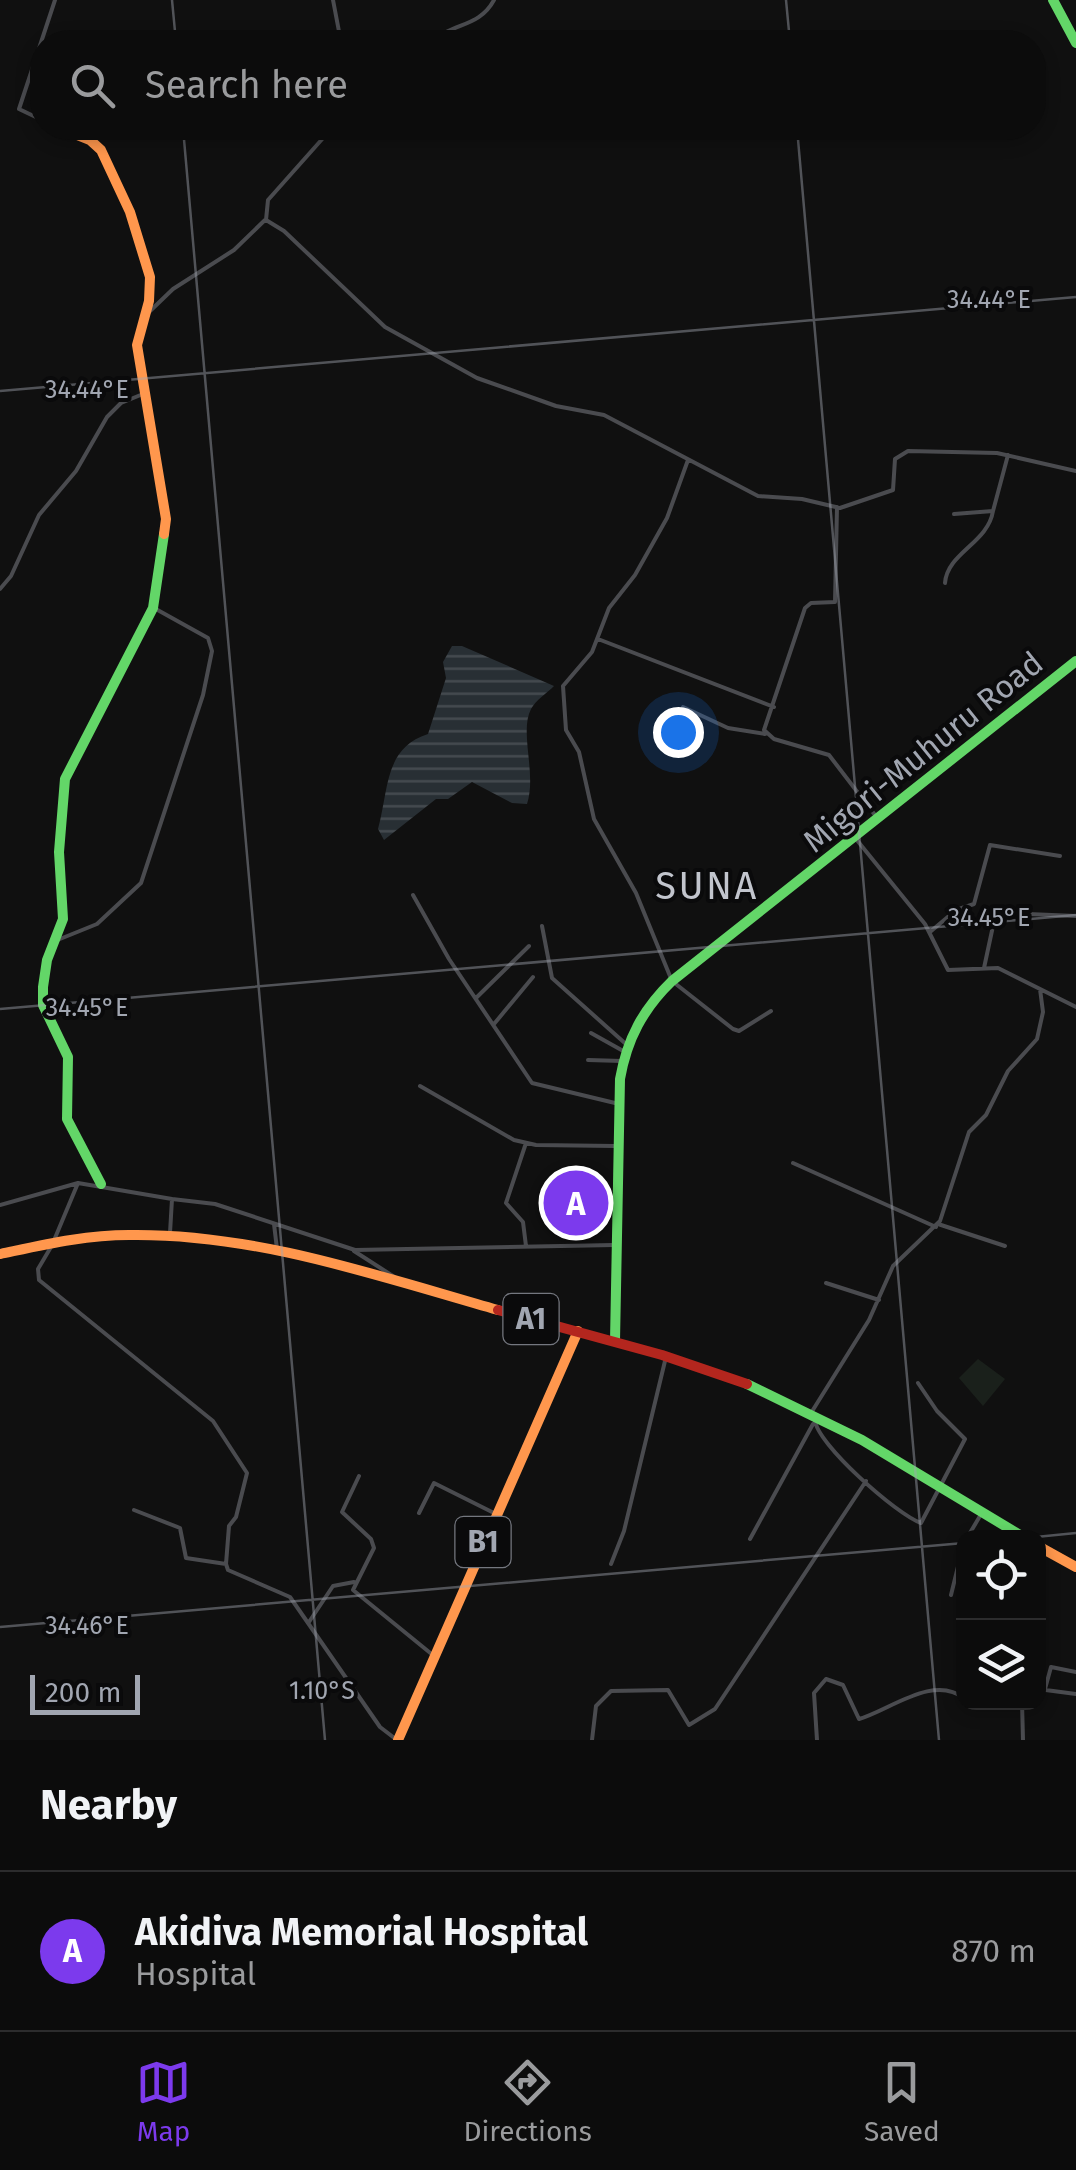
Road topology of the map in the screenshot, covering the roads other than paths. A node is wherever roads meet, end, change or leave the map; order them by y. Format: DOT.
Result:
graph roads {
  1 [pos="55,0"];
  2 [pos="333,0"];
  3 [pos="494,0"];
  4 [pos="1054,0"];
  5 [pos="45,30"];
  6 [pos="339,30"];
  7 [pos="453,30"];
  8 [pos="1076,43"];
  9 [pos="30,76"];
  10 [pos="30,114"];
  11 [pos="85,140"];
  12 [pos="321,140"];
  13 [pos="266,220"];
  14 [pos="145,316"];
  15 [pos="143,394"];
  16 [pos="1008,455"];
  17 [pos="688,460"];
  18 [pos="1076,470"];
  19 [pos="836,508"];
  20 [pos="993,512"];
  21 [pos="954,514"];
  22 [pos="945,584"];
  23 [pos="0,589"];
  24 [pos="153,608"];
  25 [pos="598,639"];
  26 [pos="1076,662"];
  27 [pos="682,707"];
  28 [pos="774,707"];
  29 [pos="764,734"];
  30 [pos="878,820"];
  31 [pos="856,839"];
  32 [pos="1060,856"];
  33 [pos="413,895"];
  34 [pos="1076,916"];
  35 [pos="542,926"];
  36 [pos="930,932"];
  37 [pos="55,941"];
  38 [pos="530,946"];
  39 [pos="984,968"];
  40 [pos="533,978"];
  41 [pos="672,981"];
  42 [pos="1040,989"];
  43 [pos="476,998"];
  44 [pos="1076,1007"];
  45 [pos="772,1011"];
  46 [pos="494,1024"];
  47 [pos="591,1033"];
  48 [pos="625,1053"];
  49 [pos="588,1060"];
  50 [pos="420,1086"];
  51 [pos="620,1104"];
  52 [pos="526,1143"];
  53 [pos="620,1146"];
  54 [pos="793,1163"];
  55 [pos="78,1184"];
  56 [pos="101,1184"];
  57 [pos="172,1199"];
  58 [pos="0,1206"];
  59 [pos="274,1224"];
  60 [pos="937,1225"];
  61 [pos="170,1233"];
  62 [pos="522,1238"];
  63 [pos="55,1241"];
  64 [pos="618,1245"];
  65 [pos="1005,1246"];
  66 [pos="517,1247"];
  67 [pos="526,1247"];
  68 [pos="349,1249"];
  69 [pos="277,1250"];
  70 [pos="0,1254"];
  71 [pos="400,1282"];
  72 [pos="826,1283"];
  73 [pos="879,1300"];
  74 [pos="575,1330"];
  75 [pos="615,1341"];
  76 [pos="666,1356"];
  77 [pos="918,1383"];
  78 [pos="814,1418"];
  79 [pos="360,1476"];
  80 [pos="866,1482"];
  81 [pos="942,1487"];
  82 [pos="134,1510"];
  83 [pos="983,1512"];
  84 [pos="419,1513"];
  85 [pos="496,1514"];
  86 [pos="971,1530"];
  87 [pos="1011,1530"];
  88 [pos="750,1539"];
  89 [pos="1046,1551"];
  90 [pos="226,1564"];
  91 [pos="611,1564"];
  92 [pos="1076,1568"];
  93 [pos="956,1575"];
  94 [pos="354,1582"];
  95 [pos="345,1584"];
  96 [pos="353,1590"];
  97 [pos="951,1595"];
  98 [pos="308,1624"];
  99 [pos="434,1656"];
  100 [pos="1076,1672"];
  101 [pos="1046,1679"];
  102 [pos="1046,1690"];
  103 [pos="1076,1694"];
  104 [pos="956,1695"];
  105 [pos="1022,1710"];
  106 [pos="397,1740"];
  107 [pos="592,1740"];
  108 [pos="817,1740"];
  109 [pos="1023,1740"];
  1 -- 5 [label="street"];
  2 -- 6 [label="street"];
  3 -- 7 [label="street"];
  4 -- 8 [label="main road"];
  9 -- 10 [label="street"];
  11 -- 14 [label="main road"];
  12 -- 13 [label="street"];
  13 -- 14 [label="street"];
  13 -- 17 [label="street"];
  14 -- 15 [label="main road"];
  15 -- 23 [label="street"];
  15 -- 24 [label="main road"];
  16 -- 18 [label="street"];
  16 -- 19 [label="street"];
  16 -- 20 [label="street"];
  17 -- 19 [label="street"];
  17 -- 25 [label="street"];
  19 -- 28 [label="street"];
  20 -- 21 [label="street"];
  20 -- 22 [label="street"];
  24 -- 37 [label="main road"];
  24 -- 37 [label="street"];
  25 -- 28 [label="street"];
  25 -- 41 [label="street"];
  26 -- 30 [label="main road, Migori-Muhuru Road"];
  27 -- 29 [label="street"];
  28 -- 29 [label="street"];
  29 -- 30 [label="street"];
  30 -- 31 [label="main road, Migori-Muhuru Road"];
  31 -- 36 [label="street"];
  31 -- 41 [label="main road, Migori-Muhuru Road"];
  32 -- 36 [label="street"];
  33 -- 43 [label="street"];
  34 -- 39 [label="street"];
  35 -- 48 [label="street"];
  36 -- 39 [label="street"];
  37 -- 56 [label="main road"];
  38 -- 43 [label="street"];
  39 -- 42 [label="street"];
  40 -- 46 [label="street"];
  41 -- 45 [label="street"];
  41 -- 48 [label="main road, Migori-Muhuru Road"];
  42 -- 44 [label="street"];
  42 -- 60 [label="street"];
  43 -- 46 [label="street"];
  46 -- 51 [label="street"];
  47 -- 48 [label="street"];
  48 -- 49 [label="street"];
  48 -- 51 [label="main road, Migori-Muhuru Road"];
  50 -- 52 [label="street"];
  51 -- 53 [label="main road, Migori-Muhuru Road"];
  52 -- 53 [label="street"];
  52 -- 62 [label="street"];
  53 -- 64 [label="main road, Migori-Muhuru Road"];
  54 -- 60 [label="street"];
  55 -- 56 [label="street"];
  55 -- 58 [label="street"];
  55 -- 63 [label="street"];
  56 -- 57 [label="street"];
  57 -- 59 [label="street"];
  57 -- 61 [label="street"];
  59 -- 68 [label="street"];
  59 -- 69 [label="street"];
  60 -- 65 [label="street"];
  60 -- 73 [label="street"];
  61 -- 63 [label="main road, A1"];
  61 -- 69 [label="main road, A1"];
  62 -- 66 [label="street"];
  62 -- 67 [label="street"];
  63 -- 70 [label="main road, A1"];
  63 -- 90 [label="street"];
  64 -- 67 [label="street"];
  64 -- 75 [label="main road, Migori-Muhuru Road"];
  66 -- 67 [label="street"];
  66 -- 68 [label="street"];
  68 -- 71 [label="street"];
  69 -- 71 [label="main road, A1"];
  71 -- 74 [label="main road, A1"];
  72 -- 73 [label="street"];
  73 -- 78 [label="street"];
  74 -- 75 [label="main road, A1"];
  74 -- 85 [label="main road, B1"];
  75 -- 76 [label="main road, A1"];
  76 -- 78 [label="main road, A1"];
  76 -- 91 [label="street"];
  77 -- 81 [label="street"];
  78 -- 80 [label="street"];
  78 -- 81 [label="main road, A1"];
  78 -- 88 [label="street"];
  79 -- 94 [label="street"];
  80 -- 81 [label="street"];
  80 -- 107 [label="street"];
  81 -- 83 [label="main road, A1"];
  82 -- 90 [label="street"];
  83 -- 86 [label="street"];
  83 -- 87 [label="main road, A1"];
  84 -- 85 [label="street"];
  85 -- 99 [label="main road, B1"];
  89 -- 92 [label="main road"];
  90 -- 98 [label="street"];
  93 -- 97 [label="street"];
  94 -- 95 [label="street"];
  94 -- 96 [label="street"];
  95 -- 96 [label="street"];
  95 -- 98 [label="street"];
  96 -- 99 [label="street"];
  98 -- 106 [label="street"];
  99 -- 106 [label="main road, B1"];
  100 -- 101 [label="street"];
  102 -- 103 [label="street"];
  104 -- 108 [label="street"];
  105 -- 109 [label="street"];
}
